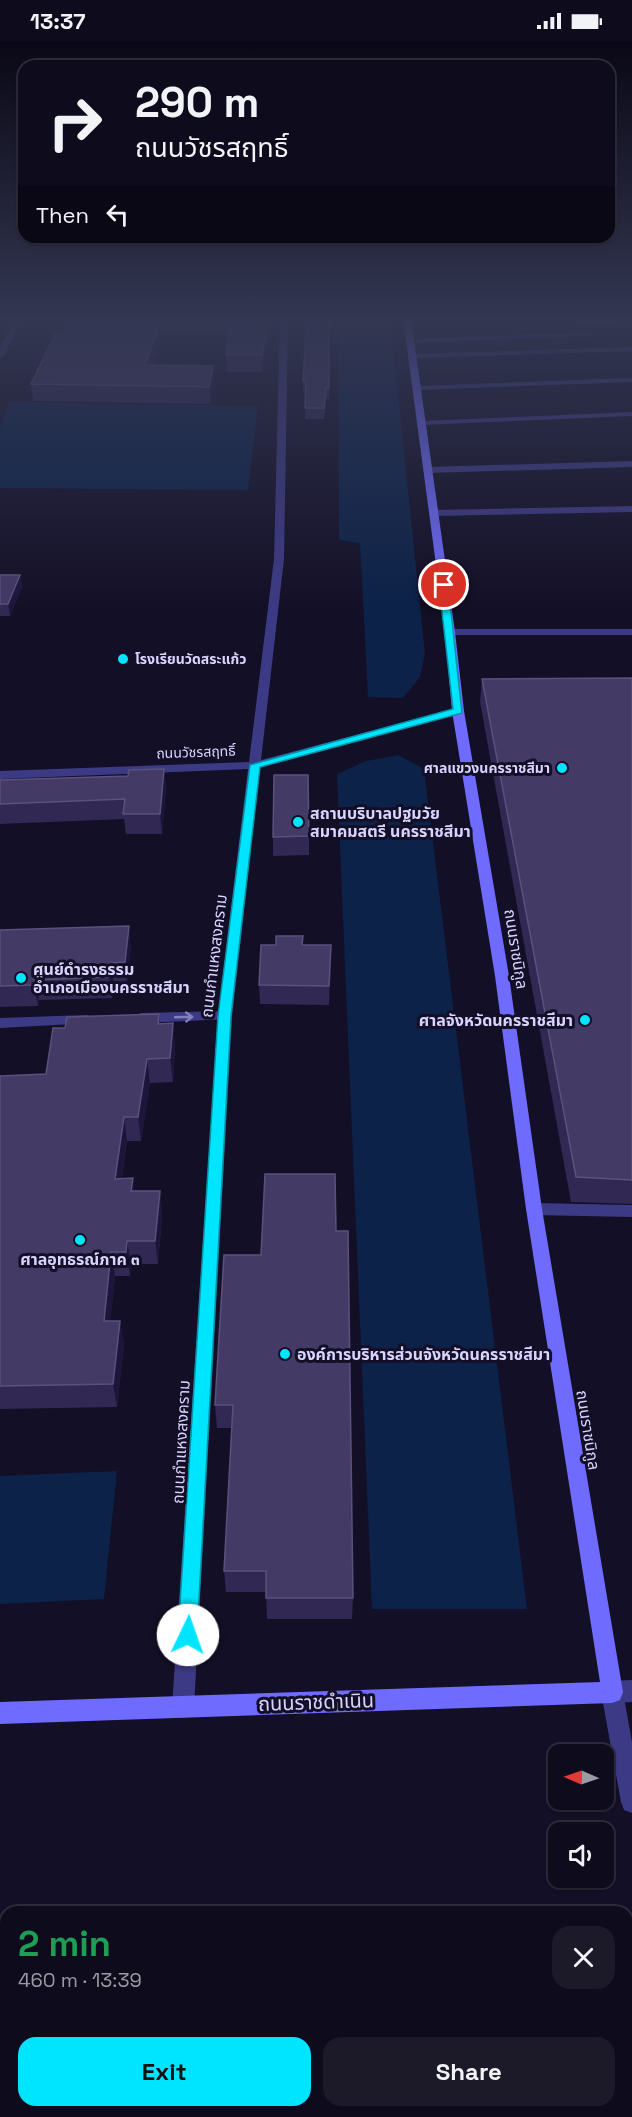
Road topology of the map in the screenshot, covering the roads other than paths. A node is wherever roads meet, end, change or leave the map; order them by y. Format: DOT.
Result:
graph roads {
  1 [pos="282,415"];
  2 [pos="421,415"];
  3 [pos="613,415"];
  4 [pos="422,423"];
  5 [pos="632,464"];
  6 [pos="428,470"];
  7 [pos="632,509"];
  8 [pos="434,513"];
  9 [pos="450,632"];
  10 [pos="632,632"];
  11 [pos="458,711"];
  12 [pos="255,765"];
  13 [pos="0,775"];
  14 [pos="225,1016"];
  15 [pos="106,1019"];
  16 [pos="130,1019"];
  17 [pos="0,1023"];
  18 [pos="534,1209"];
  19 [pos="632,1211"];
  20 [pos="622,1691"];
  21 [pos="183,1707"];
  22 [pos="0,1713"];
  23 [pos="632,1802"];
  1 -- 12 [label="street, ถนนกำแหงสงคราม"];
  2 -- 4 [label="main road, ถนนราชนิกูล"];
  3 -- 4 [label="street"];
  4 -- 6 [label="main road, ถนนราชนิกูล"];
  5 -- 6 [label="street"];
  6 -- 8 [label="main road, ถนนราชนิกูล"];
  7 -- 8 [label="street"];
  8 -- 9 [label="main road, ถนนราชนิกูล"];
  9 -- 10 [label="street"];
  9 -- 11 [label="main road, ถนนราชนิกูล"];
  11 -- 12 [label="street, ถนนวัชรสฤทธิ์"];
  11 -- 18 [label="main road, ถนนราชนิกูล"];
  12 -- 13 [label="street, ถนนวัชรสฤทธิ์"];
  12 -- 14 [label="street, ถนนกำแหงสงคราม"];
  16 -- 14 [label="street, one-way"];
  14 -- 21 [label="street, ถนนกำแหงสงคราม"];
  15 -- 17 [label="street"];
  18 -- 19 [label="street"];
  18 -- 20 [label="main road, ถนนราชนิกูล"];
  20 -- 21 [label="main road, ถนนราชดำเนิน"];
  20 -- 23 [label="street"];
  21 -- 22 [label="main road, ถนนราชดำเนิน"];
}
